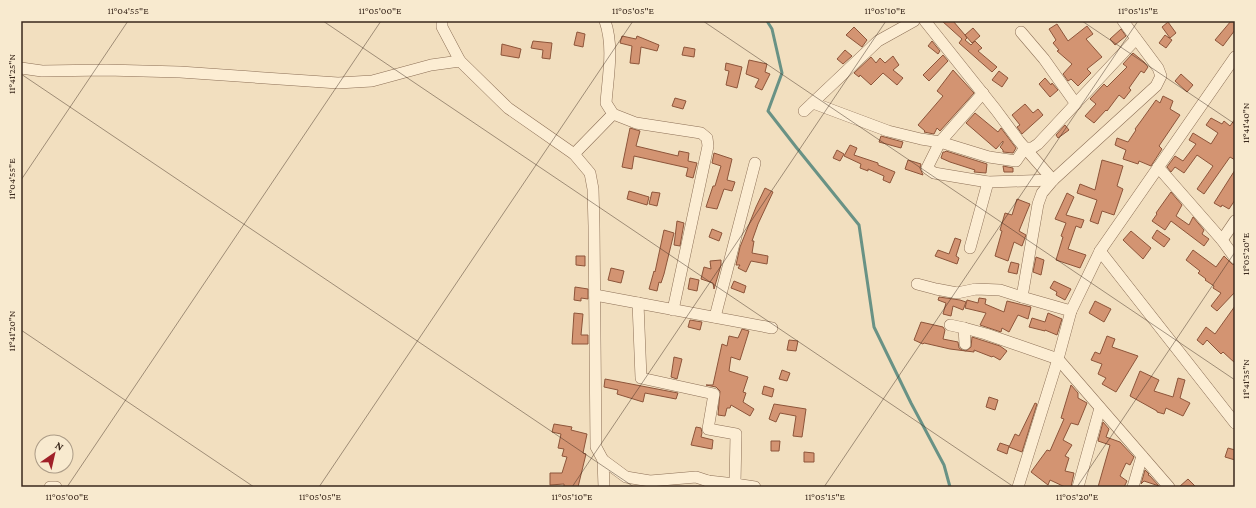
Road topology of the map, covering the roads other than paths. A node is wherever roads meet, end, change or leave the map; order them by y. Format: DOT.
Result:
graph roads {
  1 [pos="442,21"];
  2 [pos="605,21"];
  3 [pos="914,21"];
  4 [pos="925,21"];
  5 [pos="1123,21"];
  6 [pos="1021,32"];
  7 [pos="1136,39"];
  8 [pos="1235,57"];
  9 [pos="460,61"];
  10 [pos="21,68"];
  11 [pos="983,93"];
  12 [pos="812,103"];
  13 [pos="1076,104"];
  14 [pos="804,112"];
  15 [pos="613,114"];
  16 [pos="940,142"];
  17 [pos="1025,148"];
  18 [pos="574,154"];
  19 [pos="755,163"];
  20 [pos="1158,167"];
  21 [pos="1053,180"];
  22 [pos="988,182"];
  23 [pos="1235,221"];
  24 [pos="1222,240"];
  25 [pos="970,248"];
  26 [pos="1100,251"];
  27 [pos="1235,258"];
  28 [pos="917,284"];
  29 [pos="595,295"];
  30 [pos="1022,298"];
  31 [pos="638,303"];
  32 [pos="673,310"];
  33 [pos="1071,311"];
  34 [pos="715,317"];
  35 [pos="950,325"];
  36 [pos="772,328"];
  37 [pos="964,328"];
  38 [pos="965,344"];
  39 [pos="1058,359"];
  40 [pos="1100,408"];
  41 [pos="1235,423"];
  42 [pos="1142,456"];
  43 [pos="603,460"];
  44 [pos="710,484"];
  45 [pos="735,484"];
  46 [pos="50,487"];
  47 [pos="56,487"];
  48 [pos="604,487"];
  49 [pos="755,487"];
  50 [pos="1018,487"];
  51 [pos="1078,487"];
  52 [pos="1133,487"];
  53 [pos="1169,487"];
  1 -- 9 [label="street"];
  2 -- 15 [label="street"];
  3 -- 12 [label="street"];
  4 -- 11 [label="street"];
  5 -- 7 [label="street"];
  6 -- 13 [label="street"];
  7 -- 13 [label="street"];
  7 -- 21 [label="street"];
  8 -- 20 [label="street"];
  9 -- 10 [label="street"];
  9 -- 18 [label="street"];
  11 -- 16 [label="street"];
  11 -- 17 [label="street"];
  12 -- 14 [label="street"];
  12 -- 16 [label="street"];
  13 -- 17 [label="street"];
  15 -- 18 [label="street"];
  15 -- 32 [label="street"];
  16 -- 17 [label="street"];
  16 -- 22 [label="street"];
  17 -- 21 [label="street"];
  18 -- 29 [label="street"];
  19 -- 34 [label="street"];
  20 -- 24 [label="street"];
  20 -- 26 [label="street"];
  21 -- 22 [label="street"];
  21 -- 30 [label="street"];
  22 -- 25 [label="street"];
  23 -- 24 [label="street"];
  24 -- 27 [label="street"];
  26 -- 33 [label="street"];
  26 -- 41 [label="street"];
  28 -- 30 [label="street"];
  29 -- 31 [label="street"];
  29 -- 43 [label="street"];
  30 -- 33 [label="street"];
  31 -- 32 [label="street"];
  31 -- 45 [label="street"];
  32 -- 34 [label="street"];
  33 -- 39 [label="street"];
  34 -- 36 [label="street"];
  35 -- 37 [label="street"];
  37 -- 38 [label="street"];
  37 -- 39 [label="street"];
  39 -- 40 [label="street"];
  39 -- 50 [label="street"];
  40 -- 42 [label="street"];
  40 -- 51 [label="street"];
  42 -- 52 [label="street"];
  42 -- 53 [label="street"];
  43 -- 44 [label="street"];
  43 -- 48 [label="street"];
  44 -- 45 [label="street"];
  45 -- 49 [label="street"];
  46 -- 47 [label="street"];
}
